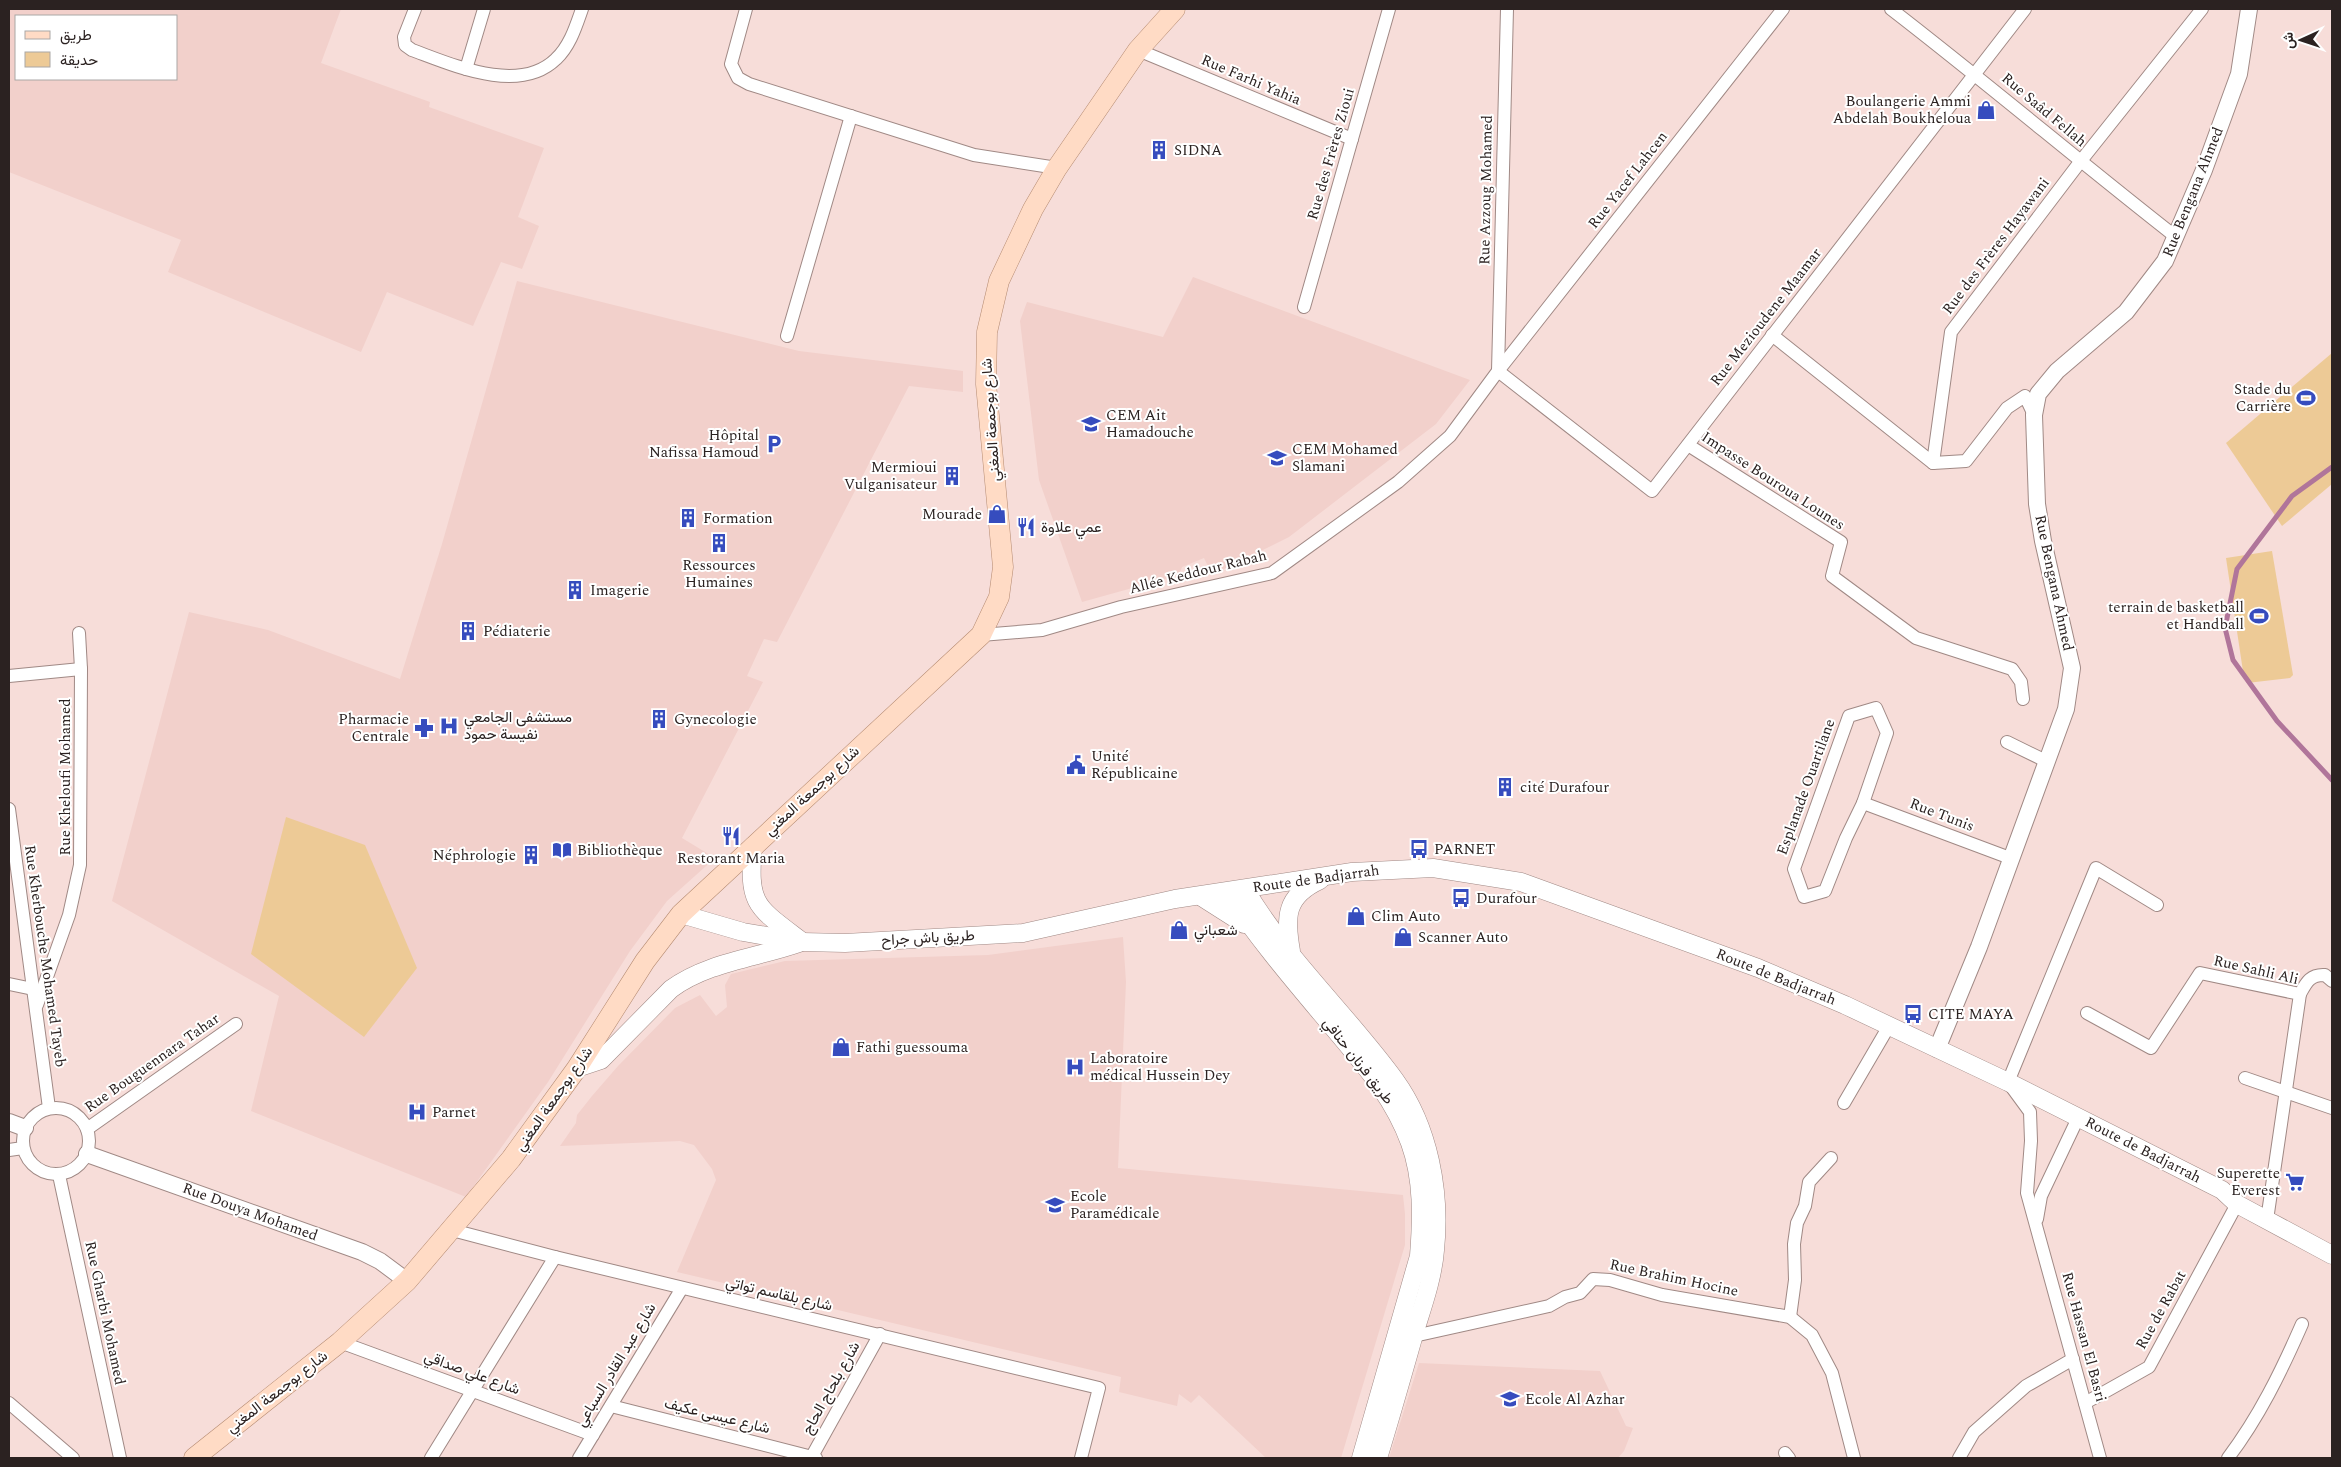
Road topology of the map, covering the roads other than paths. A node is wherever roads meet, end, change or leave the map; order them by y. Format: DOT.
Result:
graph roads {
  1 [pos="415,9"];
  2 [pos="484,9"];
  3 [pos="582,9"];
  4 [pos="746,9"];
  5 [pos="1175,9"];
  6 [pos="1389,9"];
  7 [pos="1507,9"];
  8 [pos="1783,9"];
  9 [pos="1891,9"];
  10 [pos="2025,9"];
  11 [pos="2202,9"];
  12 [pos="2249,9"];
  13 [pos="1138,50"];
  14 [pos="466,69"];
  15 [pos="1975,74"];
  16 [pos="851,116"];
  17 [pos="1352,139"];
  18 [pos="2080,162"];
  19 [pos="1057,168"];
  20 [pos="2176,237"];
  21 [pos="1304,307"];
  22 [pos="1772,335"];
  23 [pos="787,336"];
  24 [pos="1498,371"];
  25 [pos="2034,415"];
  26 [pos="1688,445"];
  27 [pos="1933,463"];
  28 [pos="79,633"];
  29 [pos="981,635"];
  30 [pos="81,668"];
  31 [pos="9,676"];
  32 [pos="2023,699"];
  33 [pos="2007,742"];
  34 [pos="2048,762"];
  35 [pos="1863,802"];
  36 [pos="9,809"];
  37 [pos="753,846"];
  38 [pos="2010,858"];
  39 [pos="1335,874"];
  40 [pos="1245,889"];
  41 [pos="1227,892"];
  42 [pos="1200,896"];
  43 [pos="1175,899"];
  44 [pos="2157,905"];
  45 [pos="681,914"];
  46 [pos="1252,930"];
  47 [pos="802,942"];
  48 [pos="1292,954"];
  49 [pos="2332,981"];
  50 [pos="9,984"];
  51 [pos="33,989"];
  52 [pos="2300,994"];
  53 [pos="37,1005"];
  54 [pos="2087,1013"];
  55 [pos="236,1024"];
  56 [pos="1889,1026"];
  57 [pos="1937,1049"];
  58 [pos="578,1068"];
  59 [pos="2245,1078"];
  60 [pos="2008,1082"];
  61 [pos="2285,1090"];
  62 [pos="1844,1104"];
  63 [pos="49,1108"];
  64 [pos="2332,1108"];
  65 [pos="2078,1118"];
  66 [pos="9,1122"];
  67 [pos="25,1128"];
  68 [pos="87,1129"];
  69 [pos="23,1148"];
  70 [pos="9,1150"];
  71 [pos="87,1154"];
  72 [pos="1831,1158"];
  73 [pos="59,1175"];
  74 [pos="2237,1204"];
  75 [pos="2267,1220"];
  76 [pos="2037,1224"];
  77 [pos="452,1230"];
  78 [pos="2332,1255"];
  79 [pos="555,1257"];
  80 [pos="406,1281"];
  81 [pos="682,1288"];
  82 [pos="1790,1317"];
  83 [pos="2302,1324"];
  84 [pos="880,1334"];
  85 [pos="1414,1336"];
  86 [pos="340,1342"];
  87 [pos="2073,1359"];
  88 [pos="473,1391"];
  89 [pos="9,1403"];
  90 [pos="2085,1403"];
  91 [pos="611,1406"];
  92 [pos="593,1435"];
  93 [pos="202,1456"];
  94 [pos="73,1458"];
  95 [pos="120,1458"];
  96 [pos="431,1458"];
  97 [pos="579,1458"];
  98 [pos="812,1458"];
  99 [pos="1081,1458"];
  100 [pos="1361,1458"];
  101 [pos="1378,1458"];
  102 [pos="1854,1458"];
  103 [pos="1959,1458"];
  104 [pos="2100,1458"];
  105 [pos="2228,1458"];
  1 -- 14 [label="street"];
  2 -- 14 [label="street"];
  3 -- 14 [label="street"];
  4 -- 16 [label="street"];
  5 -- 13 [label="main road, شارع بوجمعة المغني"];
  6 -- 17 [label="street, Rue des Frères Zioui"];
  7 -- 24 [label="street, Rue Azzoug Mohamed"];
  8 -- 24 [label="street, Rue Yacef Lahcen"];
  9 -- 15 [label="street, Rue Saâd Fellah"];
  10 -- 15 [label="street, Rue Mezioudene Maamar"];
  11 -- 18 [label="street, Rue des Frères Hayawani"];
  12 -- 20 [label="street, Rue Bengana Ahmed"];
  13 -- 17 [label="street, Rue Farhi Yahia"];
  13 -- 19 [label="main road, شارع بوجمعة المغني"];
  15 -- 18 [label="street, Rue Saâd Fellah"];
  15 -- 22 [label="street, Rue Mezioudene Maamar"];
  16 -- 19 [label="street"];
  16 -- 23 [label="street"];
  17 -- 21 [label="street, Rue des Frères Zioui"];
  18 -- 20 [label="street, Rue Saâd Fellah"];
  18 -- 27 [label="street, Rue des Frères Hayawani"];
  19 -- 29 [label="main road, شارع بوجمعة المغني"];
  20 -- 25 [label="street, Rue Bengana Ahmed"];
  22 -- 26 [label="street, Rue Mezioudene Maamar"];
  22 -- 27 [label="street"];
  24 -- 26 [label="street, Rue Mezioudene Maamar"];
  24 -- 29 [label="street, Allée Keddour Rabah"];
  25 -- 27 [label="street"];
  25 -- 34 [label="street, Rue Bengana Ahmed"];
  26 -- 32 [label="street, Impasse Bouroua Lounes"];
  28 -- 30 [label="street, Rue Kheloufi Mohamed"];
  29 -- 37 [label="main road, شارع بوجمعة المغني"];
  30 -- 31 [label="street"];
  30 -- 53 [label="street, Rue Kheloufi Mohamed"];
  33 -- 34 [label="street"];
  34 -- 38 [label="street, Rue Bengana Ahmed"];
  35 -- 35 [label="street, Esplanade Ouartilane"];
  35 -- 38 [label="street, Rue Tunis"];
  36 -- 51 [label="street, Rue Kherbouche Mohamed Tayeb"];
  37 -- 45 [label="main road, شارع بوجمعة المغني"];
  37 -- 47 [label="main road"];
  38 -- 57 [label="street, Rue Bengana Ahmed"];
  39 -- 40 [label="main road, Route de Badjarrah"];
  39 -- 48 [label="main road"];
  39 -- 56 [label="main road, Route de Badjarrah"];
  40 -- 41 [label="main road, Route de Badjarrah"];
  40 -- 48 [label="main road, طريق فرنان حنافي"];
  41 -- 42 [label="main road, Route de Badjarrah"];
  41 -- 46 [label="main road, طريق فرنان حنافي"];
  42 -- 43 [label="main road, Route de Badjarrah"];
  42 -- 46 [label="main road"];
  43 -- 47 [label="main road, طريق باش جراح"];
  44 -- 60 [label="street"];
  45 -- 47 [label="main road, طريق باش جراح"];
  45 -- 58 [label="main road, شارع بوجمعة المغني"];
  46 -- 100 [label="main road, طريق فرنان حنافي"];
  47 -- 58 [label="main road"];
  48 -- 85 [label="main road, طريق فرنان حنافي"];
  49 -- 52 [label="street"];
  50 -- 51 [label="street"];
  51 -- 53 [label="street, Rue Kherbouche Mohamed Tayeb"];
  52 -- 54 [label="street, Rue Sahli Ali"];
  52 -- 61 [label="street, Rue Sahli Ali"];
  53 -- 63 [label="street, Rue Kherbouche Mohamed Tayeb"];
  55 -- 68 [label="street, Rue Bouguennara Tahar"];
  56 -- 57 [label="main road, Route de Badjarrah"];
  56 -- 62 [label="street"];
  57 -- 60 [label="main road, Route de Badjarrah"];
  58 -- 77 [label="main road, شارع بوجمعة المغني"];
  59 -- 61 [label="street"];
  60 -- 65 [label="main road, Route de Badjarrah"];
  60 -- 76 [label="street, Rue Hassan El Basri"];
  61 -- 64 [label="street"];
  61 -- 75 [label="street, Rue Sahli Ali"];
  63 -- 67 [label="street"];
  63 -- 68 [label="street"];
  65 -- 74 [label="main road, Route de Badjarrah"];
  65 -- 76 [label="street, Rue Hassan El Basri"];
  66 -- 67 [label="street"];
  67 -- 69 [label="street"];
  68 -- 71 [label="street"];
  69 -- 70 [label="street"];
  69 -- 73 [label="street"];
  71 -- 73 [label="street"];
  71 -- 80 [label="street, Rue Douya Mohamed"];
  72 -- 82 [label="street"];
  73 -- 95 [label="street, Rue Gharbi Mohamed"];
  74 -- 75 [label="main road, Route de Badjarrah"];
  74 -- 90 [label="street, Rue de Rabat"];
  75 -- 78 [label="main road, Route de Badjarrah"];
  76 -- 87 [label="street, Rue Hassan El Basri"];
  77 -- 79 [label="street, شارع بلقاسم تواتي"];
  77 -- 80 [label="main road, شارع بوجمعة المغني"];
  79 -- 81 [label="street, شارع بلقاسم تواتي"];
  79 -- 88 [label="street"];
  80 -- 86 [label="main road, شارع بوجمعة المغني"];
  81 -- 84 [label="street, شارع بلقاسم تواتي"];
  81 -- 91 [label="street, شارع عبد القادر السباعي"];
  82 -- 85 [label="street, Rue Brahim Hocine"];
  82 -- 102 [label="street"];
  83 -- 105 [label="street"];
  84 -- 98 [label="street, شارع بلحاج الحاج"];
  84 -- 99 [label="street, شارع بلقاسم تواتي"];
  85 -- 101 [label="main road, طريق فرنان حنافي"];
  86 -- 88 [label="street, شارع علي صداقي"];
  86 -- 93 [label="main road, شارع بوجمعة المغني"];
  87 -- 90 [label="street, Rue Hassan El Basri"];
  87 -- 103 [label="street"];
  88 -- 92 [label="street, شارع علي صداقي"];
  88 -- 96 [label="street"];
  89 -- 94 [label="street"];
  90 -- 104 [label="street, Rue Hassan El Basri"];
  91 -- 92 [label="street, شارع عبد القادر السباعي"];
  91 -- 98 [label="street, شارع عيسى عكيف"];
  92 -- 97 [label="street, شارع عبد القادر السباعي"];
}
